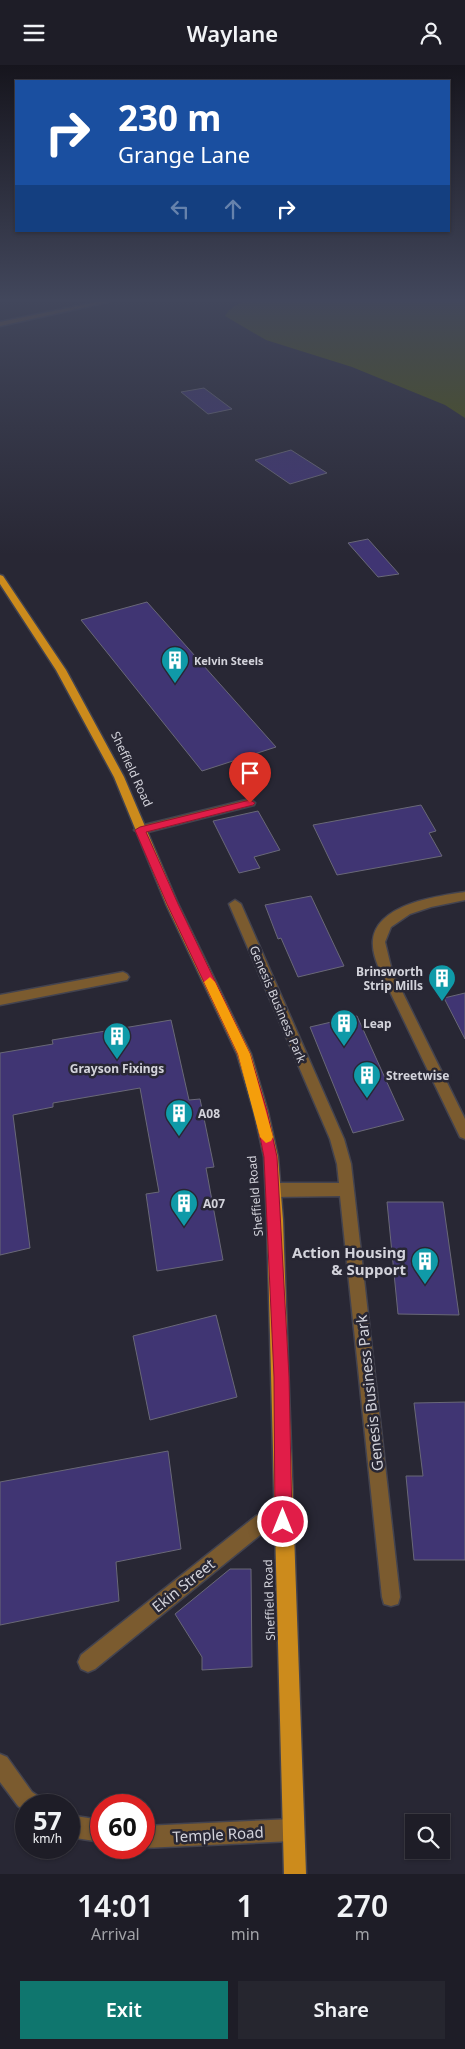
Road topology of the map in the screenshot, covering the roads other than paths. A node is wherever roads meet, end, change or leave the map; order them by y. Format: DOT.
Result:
graph roads {
  1 [pos="0,578"];
  2 [pos="250,803"];
  3 [pos="140,830"];
  4 [pos="465,896"];
  5 [pos="234,903"];
  6 [pos="123,977"];
  7 [pos="0,1000"];
  8 [pos="465,1133"];
  9 [pos="348,1189"];
  10 [pos="274,1190"];
  11 [pos="283,1522"];
  12 [pos="391,1597"];
  13 [pos="88,1662"];
  14 [pos="0,1764"];
  15 [pos="21,1794"];
  16 [pos="293,1830"];
  17 [pos="155,1836"];
  18 [pos="295,1874"];
  1 -- 3 [label="main road, Sheffield Road"];
  2 -- 3 [label="street"];
  3 -- 10 [label="main road, Sheffield Road"];
  4 -- 8 [label="street"];
  5 -- 9 [label="street, Genesis Business Park"];
  6 -- 7 [label="street"];
  9 -- 10 [label="street"];
  9 -- 12 [label="street, Genesis Business Park"];
  10 -- 11 [label="main road, Sheffield Road"];
  11 -- 13 [label="street, Ekin Street"];
  11 -- 16 [label="main road, Sheffield Road"];
  14 -- 15 [label="street"];
  16 -- 17 [label="street, Temple Road"];
  16 -- 18 [label="main road, Sheffield Road"];
}
